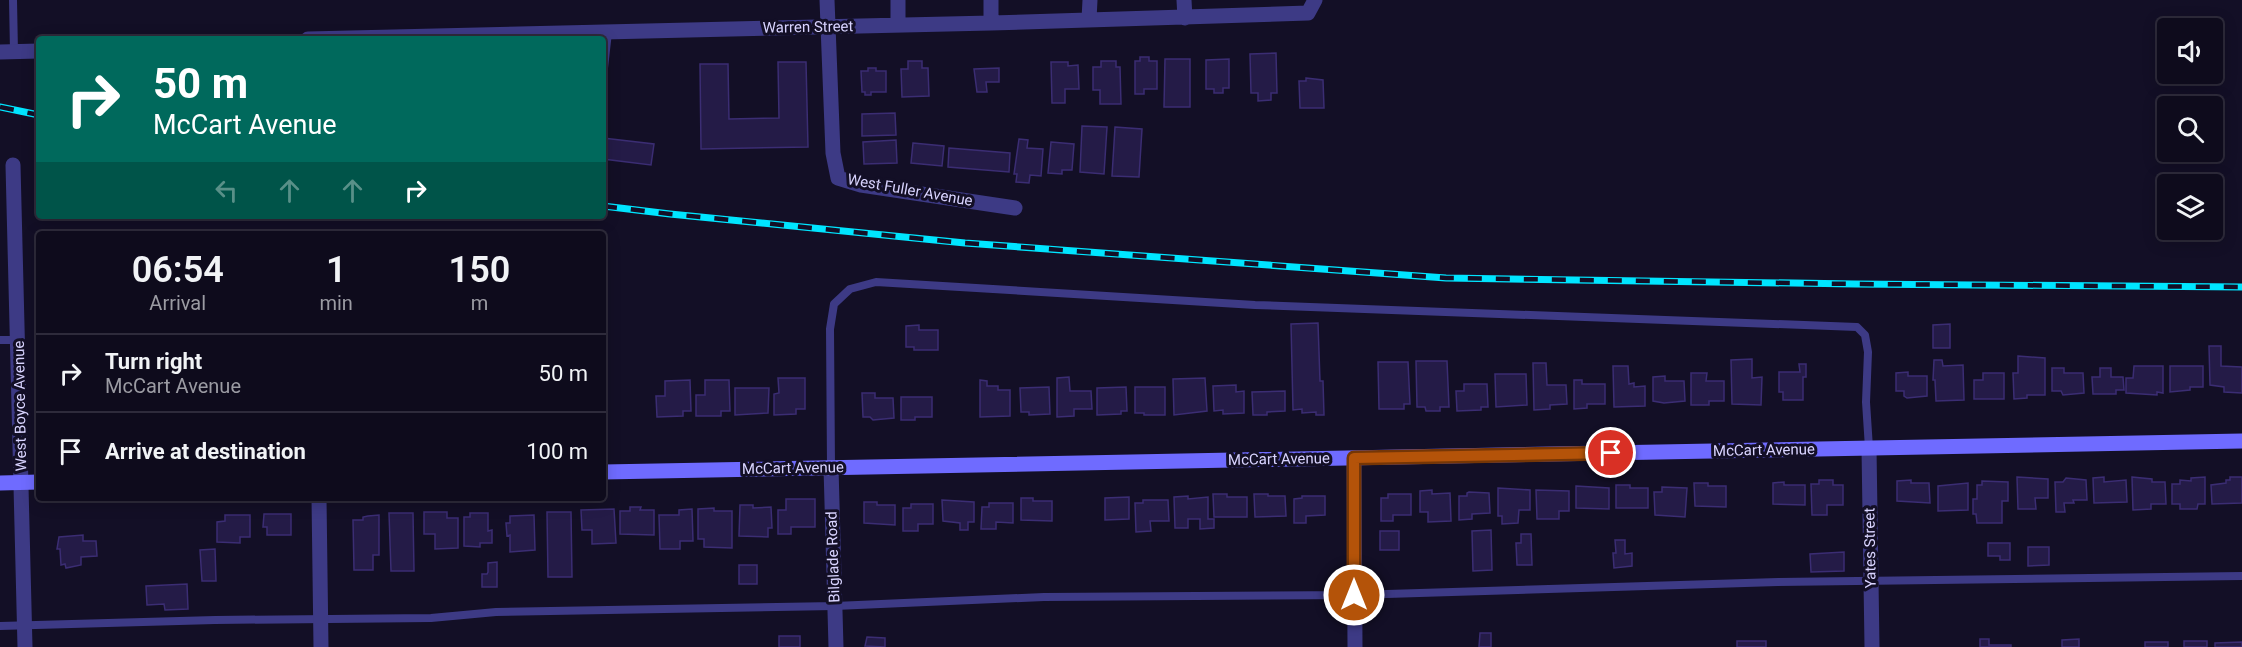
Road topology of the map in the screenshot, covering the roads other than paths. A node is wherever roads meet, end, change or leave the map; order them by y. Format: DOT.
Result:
graph roads {
  1 [pos="13,0"];
  2 [pos="827,0"];
  3 [pos="898,0"];
  4 [pos="991,0"];
  5 [pos="1090,0"];
  6 [pos="1184,0"];
  7 [pos="1312,6"];
  8 [pos="1185,18"];
  9 [pos="1089,19"];
  10 [pos="991,23"];
  11 [pos="898,24"];
  12 [pos="828,26"];
  13 [pos="608,32"];
  14 [pos="476,36"];
  15 [pos="606,50"];
  16 [pos="36,51"];
  17 [pos="7,52"];
  18 [pos="13,165"];
  19 [pos="7,203"];
  20 [pos="1015,208"];
  21 [pos="0,340"];
  22 [pos="18,340"];
  23 [pos="2242,441"];
  24 [pos="1869,448"];
  25 [pos="1354,458"];
  26 [pos="831,467"];
  27 [pos="606,472"];
  28 [pos="36,482"];
  29 [pos="0,483"];
  30 [pos="21,483"];
  31 [pos="319,501"];
  32 [pos="2242,576"];
  33 [pos="1871,582"];
  34 [pos="1354,595"];
  35 [pos="835,606"];
  36 [pos="321,620"];
  37 [pos="0,626"];
  38 [pos="24,627"];
  39 [pos="25,647"];
  40 [pos="321,647"];
  41 [pos="836,647"];
  42 [pos="1355,647"];
  43 [pos="1872,647"];
  1 -- 17 [label="lane"];
  2 -- 12 [label="street, West Fuller Avenue"];
  3 -- 11 [label="street"];
  4 -- 10 [label="street"];
  5 -- 9 [label="street"];
  6 -- 8 [label="street"];
  7 -- 8 [label="street, Warren Street"];
  8 -- 9 [label="street, Warren Street"];
  9 -- 10 [label="street, Warren Street"];
  10 -- 11 [label="street, Warren Street"];
  11 -- 12 [label="street, Warren Street"];
  12 -- 13 [label="street, Warren Street"];
  12 -- 20 [label="street, West Fuller Avenue"];
  13 -- 14 [label="street, Warren Street"];
  13 -- 15 [label="lane"];
  16 -- 17 [label="street"];
  18 -- 19 [label="street, West Boyce Avenue"];
  19 -- 22 [label="street, West Boyce Avenue"];
  21 -- 22 [label="lane"];
  22 -- 30 [label="street, West Boyce Avenue"];
  23 -- 24 [label="main road, McCart Avenue"];
  24 -- 25 [label="main road, McCart Avenue"];
  24 -- 26 [label="lane"];
  24 -- 33 [label="street, Yates Street"];
  25 -- 26 [label="main road, McCart Avenue"];
  25 -- 34 [label="street"];
  26 -- 27 [label="main road, McCart Avenue"];
  26 -- 35 [label="street, Bilglade Road"];
  28 -- 30 [label="main road"];
  29 -- 30 [label="main road"];
  30 -- 38 [label="street, West Boyce Avenue"];
  31 -- 36 [label="street"];
  32 -- 33 [label="lane"];
  33 -- 34 [label="lane"];
  33 -- 43 [label="street, Yates Street"];
  34 -- 35 [label="lane"];
  34 -- 42 [label="street"];
  35 -- 36 [label="lane"];
  35 -- 41 [label="street, Bilglade Road"];
  36 -- 38 [label="lane"];
  36 -- 40 [label="street"];
  37 -- 38 [label="lane"];
  38 -- 39 [label="street, West Boyce Avenue"];
}
